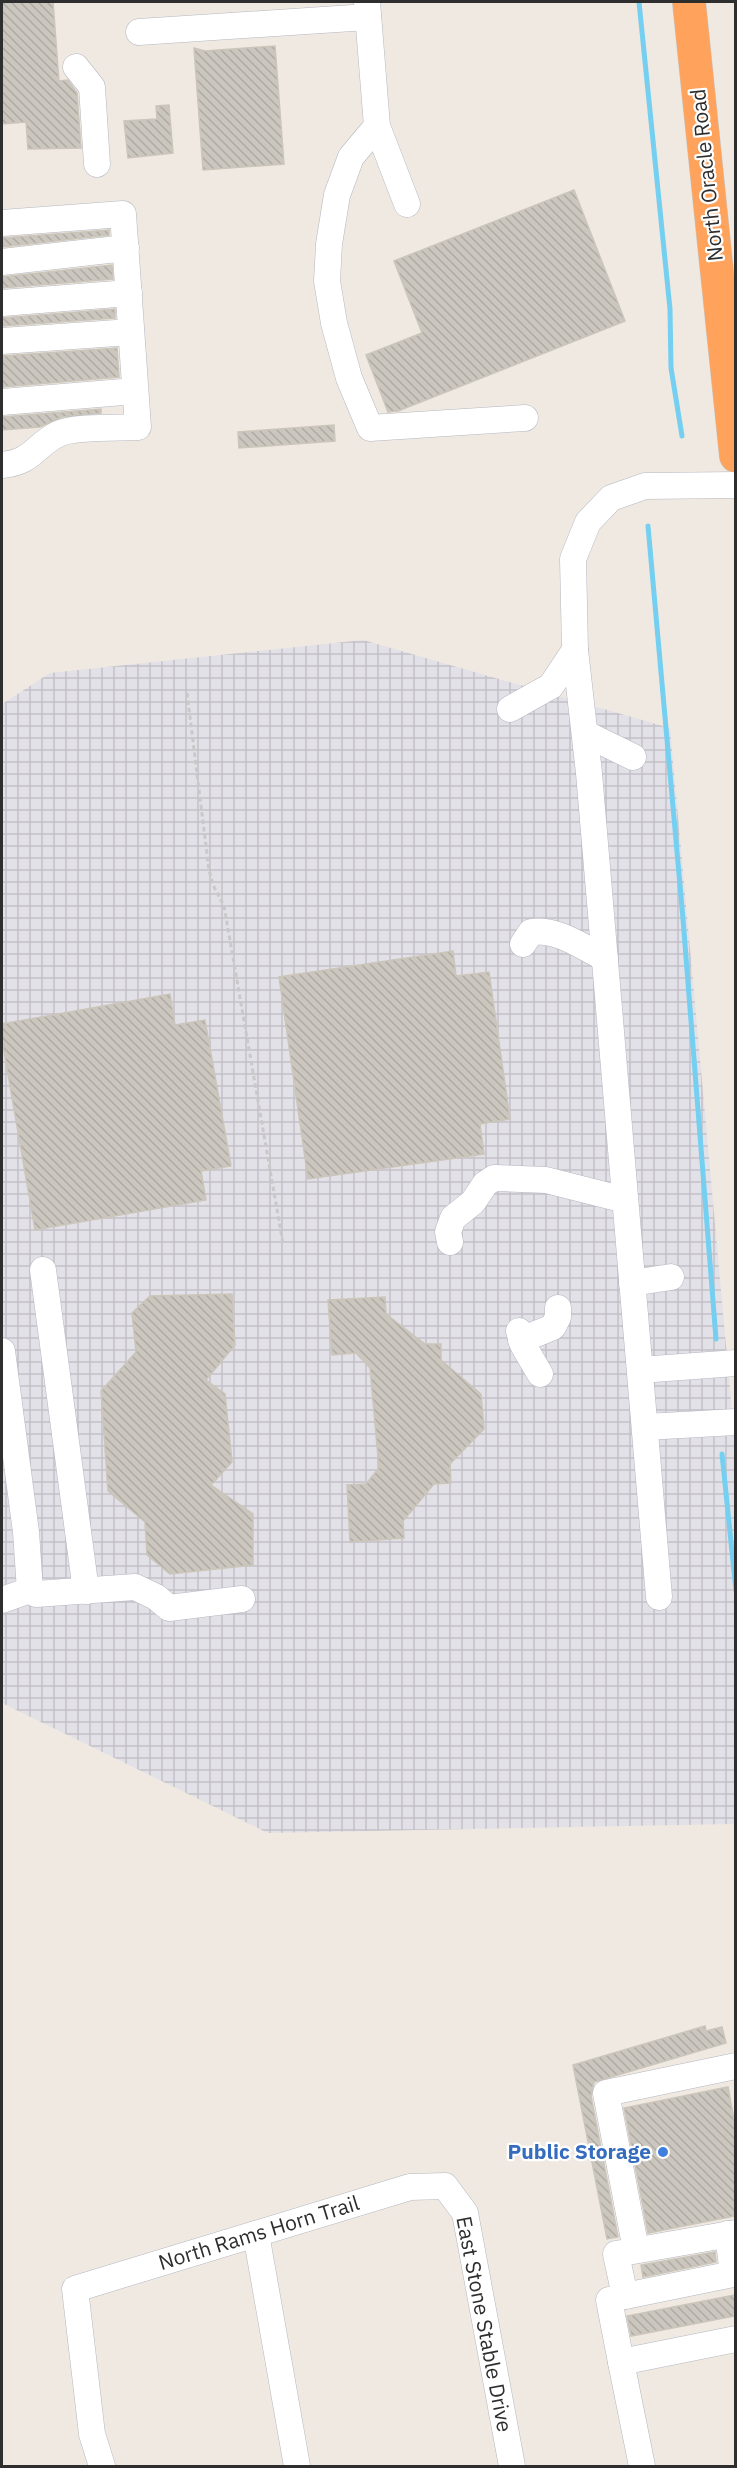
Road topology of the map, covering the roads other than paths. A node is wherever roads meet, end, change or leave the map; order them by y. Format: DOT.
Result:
graph roads {
  1 [pos="689,2"];
  2 [pos="368,9"];
  3 [pos="139,32"];
  4 [pos="76,67"];
  5 [pos="377,126"];
  6 [pos="97,164"];
  7 [pos="406,204"];
  8 [pos="2,223"];
  9 [pos="126,248"];
  10 [pos="2,262"];
  11 [pos="129,292"];
  12 [pos="2,303"];
  13 [pos="131,332"];
  14 [pos="2,341"];
  15 [pos="135,391"];
  16 [pos="2,402"];
  17 [pos="525,418"];
  18 [pos="735,456"];
  19 [pos="2,465"];
  20 [pos="735,485"];
  21 [pos="574,650"];
  22 [pos="510,709"];
  23 [pos="585,728"];
  24 [pos="633,757"];
  25 [pos="523,944"];
  26 [pos="605,958"];
  27 [pos="625,1200"];
  28 [pos="450,1242"];
  29 [pos="43,1270"];
  30 [pos="671,1276"];
  31 [pos="632,1282"];
  32 [pos="558,1308"];
  33 [pos="2,1351"];
  34 [pos="735,1363"];
  35 [pos="640,1370"];
  36 [pos="540,1374"];
  37 [pos="735,1422"];
  38 [pos="645,1427"];
  39 [pos="30,1590"];
  40 [pos="86,1591"];
  41 [pos="659,1597"];
  42 [pos="242,1599"];
  43 [pos="2,1600"];
  44 [pos="735,2066"];
  45 [pos="445,2186"];
  46 [pos="732,2233"];
  47 [pos="256,2234"];
  48 [pos="636,2250"];
  49 [pos="625,2296"];
  50 [pos="735,2339"];
  51 [pos="621,2362"];
  52 [pos="102,2466"];
  53 [pos="297,2466"];
  54 [pos="512,2466"];
  55 [pos="642,2466"];
  1 -- 18 [label="highway, North Oracle Road"];
  2 -- 3 [label="street"];
  2 -- 5 [label="street"];
  4 -- 6 [label="street"];
  5 -- 7 [label="street"];
  5 -- 17 [label="street"];
  8 -- 9 [label="street"];
  9 -- 10 [label="street"];
  9 -- 11 [label="street"];
  11 -- 12 [label="street"];
  11 -- 13 [label="street"];
  13 -- 14 [label="street"];
  13 -- 15 [label="street"];
  15 -- 16 [label="street"];
  15 -- 19 [label="street"];
  20 -- 21 [label="street"];
  21 -- 22 [label="street"];
  21 -- 23 [label="street"];
  23 -- 24 [label="street"];
  23 -- 26 [label="street"];
  25 -- 26 [label="street"];
  26 -- 27 [label="street"];
  27 -- 28 [label="street"];
  27 -- 31 [label="street"];
  29 -- 40 [label="street"];
  30 -- 31 [label="street"];
  31 -- 35 [label="street"];
  32 -- 36 [label="street"];
  33 -- 39 [label="street"];
  34 -- 35 [label="street"];
  35 -- 38 [label="street"];
  37 -- 38 [label="street"];
  38 -- 41 [label="street"];
  39 -- 40 [label="street"];
  39 -- 43 [label="street"];
  40 -- 42 [label="street"];
  44 -- 48 [label="street"];
  45 -- 47 [label="street, North Rams Horn Trail"];
  45 -- 54 [label="street, East Stone Stable Drive"];
  46 -- 48 [label="street"];
  46 -- 49 [label="street"];
  47 -- 52 [label="street, North Rams Horn Trail"];
  47 -- 53 [label="street"];
  48 -- 49 [label="street"];
  49 -- 51 [label="street"];
  50 -- 51 [label="street"];
  51 -- 55 [label="street"];
}
